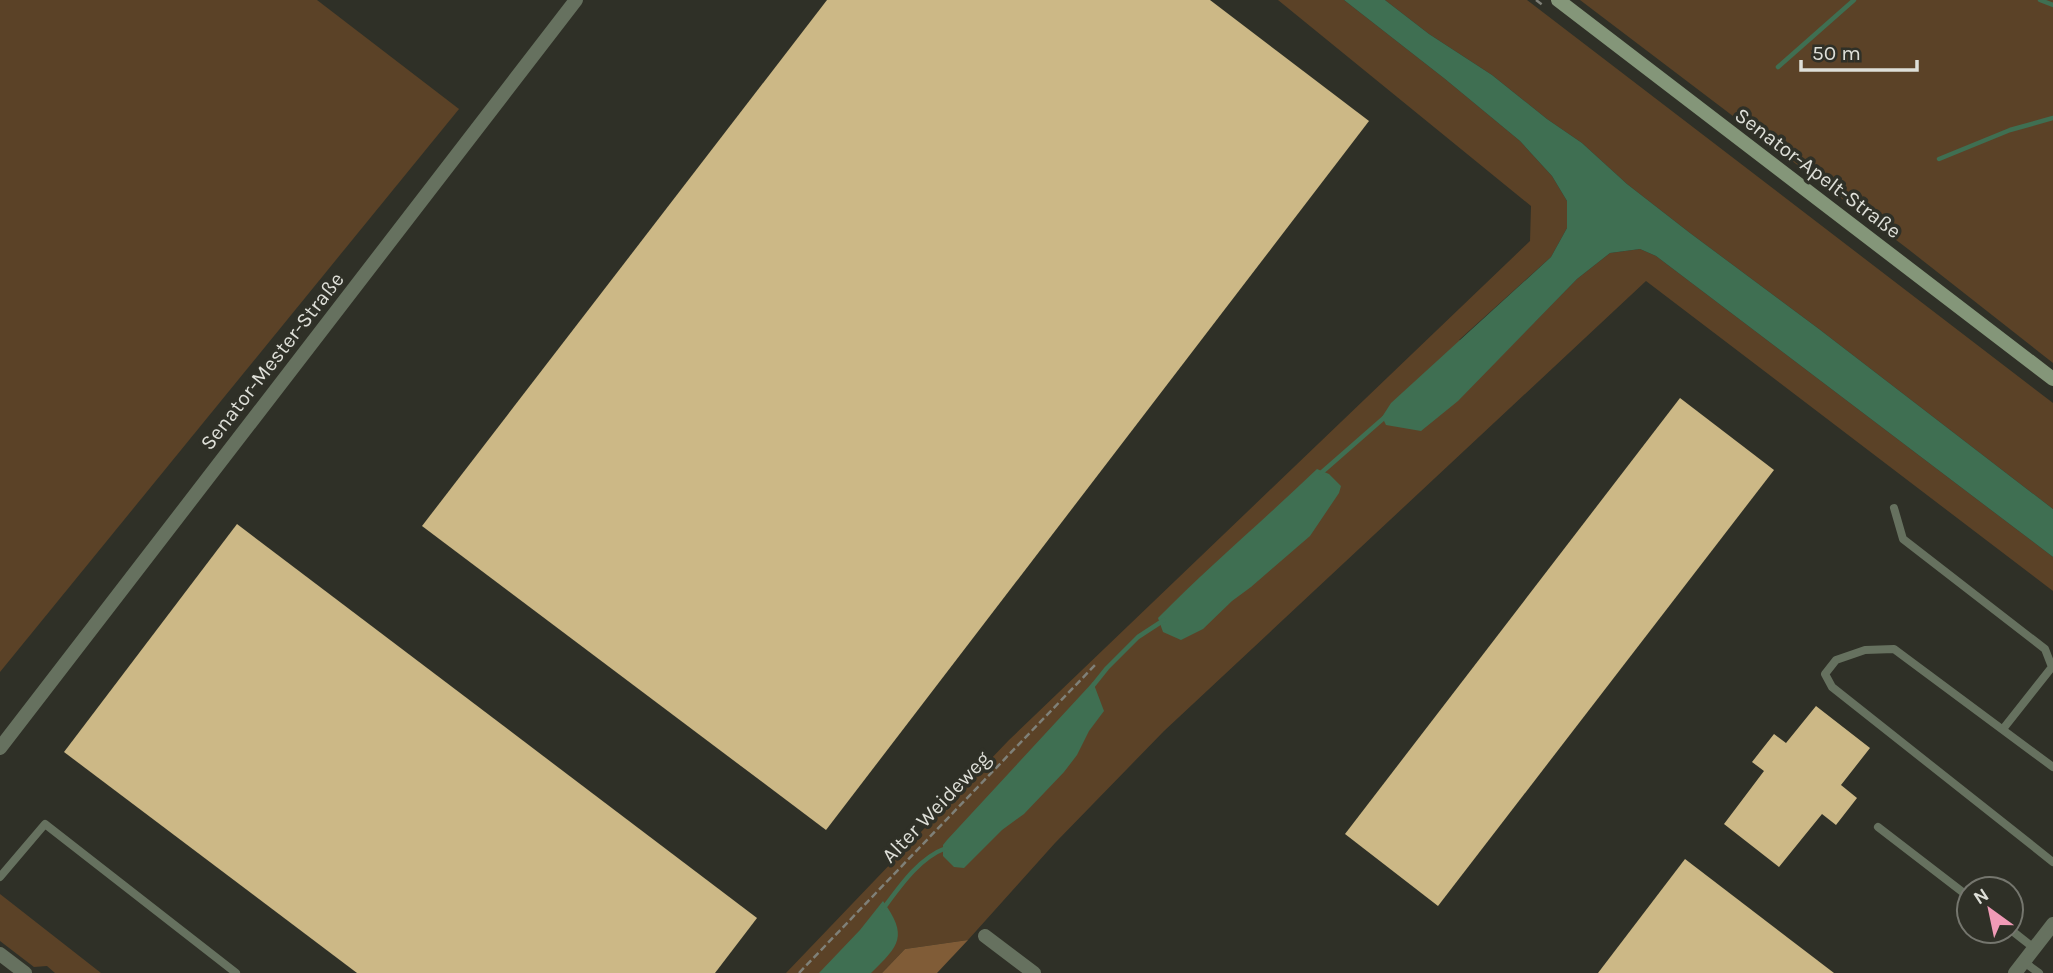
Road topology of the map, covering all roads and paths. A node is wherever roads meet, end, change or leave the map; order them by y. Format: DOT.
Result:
graph roads {
  1 [pos="576,0"];
  2 [pos="1558,0"];
  3 [pos="2053,379"];
  4 [pos="1894,508"];
  5 [pos="1096,664"];
  6 [pos="2003,729"];
  7 [pos="0,748"];
  8 [pos="2053,767"];
  9 [pos="1878,827"];
  10 [pos="2053,862"];
  11 [pos="0,877"];
  12 [pos="1955,886"];
  13 [pos="2053,924"];
  14 [pos="985,936"];
  15 [pos="2025,941"];
  16 [pos="2034,948"];
  17 [pos="0,954"];
  18 [pos="2019,967"];
  19 [pos="25,973"];
  20 [pos="236,973"];
  21 [pos="799,973"];
  22 [pos="1034,973"];
  23 [pos="2039,973"];
  1 -- 7 [label="street, Senator-Mester-Straße"];
  2 -- 3 [label="street, Senator-Apelt-Straße"];
  4 -- 6 [label="lane"];
  5 -- 21 [label="path, Alter Weideweg"];
  6 -- 8 [label="lane"];
  6 -- 10 [label="lane"];
  9 -- 12 [label="lane"];
  11 -- 20 [label="lane"];
  13 -- 16 [label="street"];
  14 -- 22 [label="street"];
  15 -- 16 [label="lane"];
  16 -- 18 [label="street"];
  17 -- 19 [label="street"];
  18 -- 23 [label="lane"];
}
